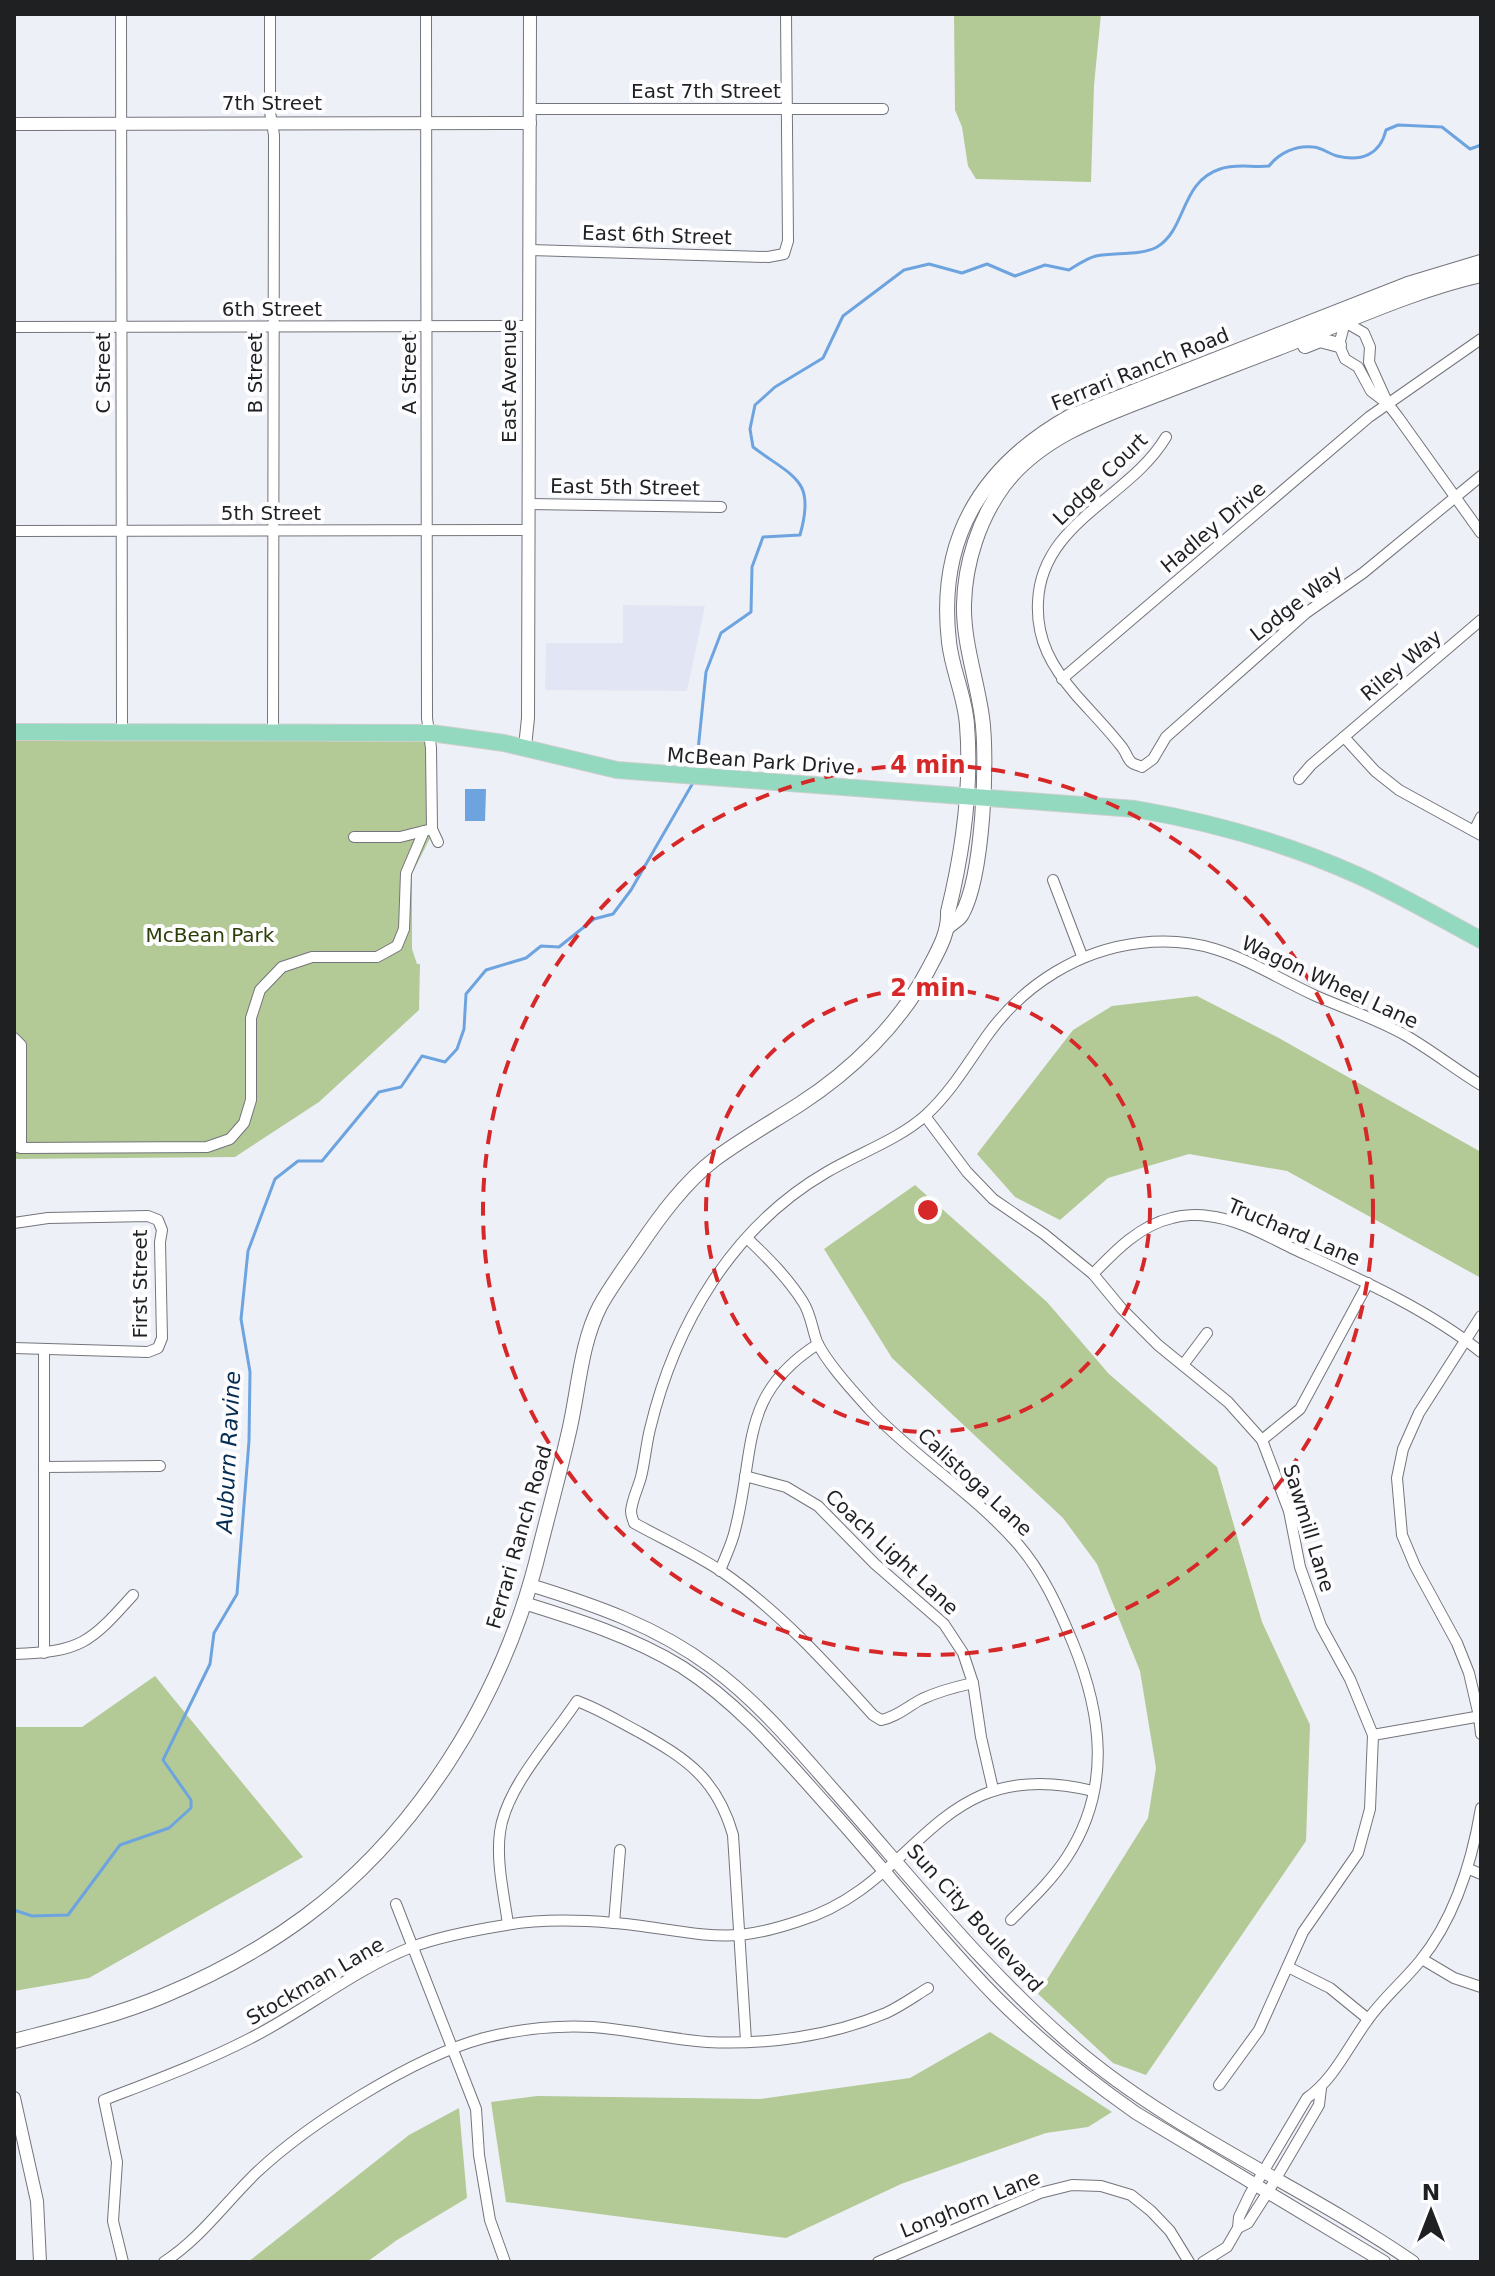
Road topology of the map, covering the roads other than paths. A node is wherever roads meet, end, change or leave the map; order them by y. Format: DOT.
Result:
graph roads {
  1 [pos="121,14"];
  2 [pos="270,14"];
  3 [pos="426,14"];
  4 [pos="530,14"];
  5 [pos="786,14"];
  6 [pos="530,109"];
  7 [pos="787,109"];
  8 [pos="883,109"];
  9 [pos="121,123"];
  10 [pos="272,123"];
  11 [pos="426,123"];
  12 [pos="530,123"];
  13 [pos="14,124"];
  14 [pos="530,250"];
  15 [pos="1481,262"];
  16 [pos="1481,275"];
  17 [pos="1342,316"];
  18 [pos="529,326"];
  19 [pos="14,327"];
  20 [pos="121,327"];
  21 [pos="273,327"];
  22 [pos="427,327"];
  23 [pos="1481,339"];
  24 [pos="1339,345"];
  25 [pos="1369,362"];
  26 [pos="1358,367"];
  27 [pos="1213,373"];
  28 [pos="1388,404"];
  29 [pos="1166,437"];
  30 [pos="1481,476"];
  31 [pos="1455,496"];
  32 [pos="529,504"];
  33 [pos="721,507"];
  34 [pos="427,530"];
  35 [pos="529,530"];
  36 [pos="14,531"];
  37 [pos="122,531"];
  38 [pos="273,531"];
  39 [pos="1481,533"];
  40 [pos="1481,620"];
  41 [pos="1062,679"];
  42 [pos="14,732"];
  43 [pos="122,732"];
  44 [pos="273,732"];
  45 [pos="429,733"];
  46 [pos="1344,737"];
  47 [pos="525,747"];
  48 [pos="1142,767"];
  49 [pos="1299,779"];
  50 [pos="974,797"];
  51 [pos="1481,817"];
  52 [pos="428,830"];
  53 [pos="1477,833"];
  54 [pos="354,837"];
  55 [pos="438,842"];
  56 [pos="1053,880"];
  57 [pos="1481,940"];
  58 [pos="1082,956"];
  59 [pos="14,1038"];
  60 [pos="1481,1085"];
  61 [pos="925,1116"];
  62 [pos="18,1147"];
  63 [pos="14,1223"];
  64 [pos="748,1239"];
  65 [pos="1093,1274"];
  66 [pos="1368,1283"];
  67 [pos="1481,1316"];
  68 [pos="1207,1333"];
  69 [pos="1466,1340"];
  70 [pos="818,1344"];
  71 [pos="14,1348"];
  72 [pos="44,1350"];
  73 [pos="1481,1352"];
  74 [pos="1183,1365"];
  75 [pos="1262,1440"];
  76 [pos="160,1466"];
  77 [pos="44,1467"];
  78 [pos="745,1476"];
  79 [pos="720,1571"];
  80 [pos="530,1585"];
  81 [pos="133,1595"];
  82 [pos="524,1603"];
  83 [pos="44,1653"];
  84 [pos="14,1654"];
  85 [pos="973,1683"];
  86 [pos="1480,1716"];
  87 [pos="1481,1734"];
  88 [pos="1373,1735"];
  89 [pos="993,1789"];
  90 [pos="1093,1791"];
  91 [pos="1481,1808"];
  92 [pos="620,1850"];
  93 [pos="890,1865"];
  94 [pos="1469,1869"];
  95 [pos="1481,1874"];
  96 [pos="396,1904"];
  97 [pos="1011,1920"];
  98 [pos="614,1923"];
  99 [pos="508,1924"];
  100 [pos="741,1935"];
  101 [pos="413,1947"];
  102 [pos="1422,1959"];
  103 [pos="1288,1967"];
  104 [pos="1481,1987"];
  105 [pos="928,1988"];
  106 [pos="1368,2019"];
  107 [pos="14,2041"];
  108 [pos="746,2041"];
  109 [pos="452,2048"];
  110 [pos="1219,2085"];
  111 [pos="1321,2088"];
  112 [pos="14,2098"];
  113 [pos="1260,2177"];
  114 [pos="1272,2184"];
  115 [pos="1238,2228"];
  116 [pos="40,2262"];
  117 [pos="123,2262"];
  118 [pos="164,2262"];
  119 [pos="505,2262"];
  120 [pos="878,2262"];
  121 [pos="1189,2262"];
  122 [pos="1203,2262"];
  123 [pos="1384,2262"];
  124 [pos="1413,2262"];
  1 -- 9 [label="street, C Street"];
  2 -- 10 [label="street, B Street"];
  3 -- 11 [label="street, A Street"];
  4 -- 6 [label="street, East Avenue"];
  5 -- 7 [label="street"];
  6 -- 7 [label="street, East 7th Street"];
  6 -- 12 [label="street, East Avenue"];
  7 -- 8 [label="street, East 7th Street"];
  7 -- 14 [label="street, East 6th Street"];
  9 -- 10 [label="street, 7th Street"];
  9 -- 13 [label="street, 7th Street"];
  9 -- 20 [label="street, C Street"];
  10 -- 11 [label="street, 7th Street"];
  10 -- 21 [label="street, B Street"];
  11 -- 12 [label="street, 7th Street"];
  11 -- 22 [label="street, A Street"];
  12 -- 14 [label="street, East Avenue"];
  14 -- 18 [label="street, East Avenue"];
  15 -- 17 [label="main road, Ferrari Ranch Road"];
  16 -- 17 [label="main road, Ferrari Ranch Road"];
  17 -- 24 [label="street"];
  17 -- 25 [label="street"];
  17 -- 27 [label="main road, Ferrari Ranch Road"];
  17 -- 50 [label="main road, Ferrari Ranch Road"];
  18 -- 22 [label="street, 6th Street"];
  18 -- 32 [label="street, East Avenue"];
  19 -- 20 [label="street, 6th Street"];
  20 -- 21 [label="street, 6th Street"];
  20 -- 37 [label="street, C Street"];
  21 -- 22 [label="street, 6th Street"];
  21 -- 38 [label="street, B Street"];
  22 -- 34 [label="street, A Street"];
  23 -- 28 [label="street, Hadley Drive"];
  24 -- 26 [label="street"];
  24 -- 27 [label="main road"];
  25 -- 26 [label="street"];
  25 -- 28 [label="street"];
  26 -- 28 [label="street"];
  27 -- 50 [label="main road, Ferrari Ranch Road"];
  28 -- 31 [label="street"];
  28 -- 41 [label="street, Hadley Drive"];
  29 -- 41 [label="street, Lodge Court"];
  30 -- 31 [label="street, Lodge Way"];
  31 -- 39 [label="street"];
  31 -- 48 [label="street, Lodge Way"];
  32 -- 33 [label="street, East 5th Street"];
  32 -- 35 [label="street, East Avenue"];
  34 -- 35 [label="street, 5th Street"];
  34 -- 38 [label="street, 5th Street"];
  34 -- 45 [label="street, A Street"];
  35 -- 47 [label="street, East Avenue"];
  36 -- 37 [label="street, 5th Street"];
  37 -- 38 [label="street, 5th Street"];
  37 -- 43 [label="street, C Street"];
  38 -- 44 [label="street, B Street"];
  40 -- 46 [label="street, Riley Way"];
  41 -- 48 [label="street, Lodge Court"];
  42 -- 43 [label="main road, McBean Park Drive"];
  43 -- 44 [label="main road, McBean Park Drive"];
  44 -- 45 [label="main road, McBean Park Drive"];
  45 -- 47 [label="main road, McBean Park Drive"];
  45 -- 52 [label="street, A Street"];
  46 -- 49 [label="street, Riley Way"];
  46 -- 53 [label="street"];
  47 -- 50 [label="main road, McBean Park Drive"];
  50 -- 57 [label="main road, McBean Park Drive"];
  50 -- 80 [label="main road, Ferrari Ranch Road"];
  51 -- 53 [label="street"];
  52 -- 54 [label="street"];
  52 -- 55 [label="street"];
  52 -- 62 [label="street"];
  56 -- 58 [label="street"];
  58 -- 60 [label="street, Wagon Wheel Lane"];
  58 -- 61 [label="street, Wagon Wheel Lane"];
  59 -- 62 [label="street"];
  61 -- 64 [label="street, Wagon Wheel Lane"];
  61 -- 65 [label="street, Sawmill Lane"];
  63 -- 72 [label="street, First Street"];
  64 -- 70 [label="street, Calistoga Lane"];
  64 -- 79 [label="street, Wagon Wheel Lane"];
  65 -- 66 [label="street, Truchard Lane"];
  65 -- 74 [label="street, Sawmill Lane"];
  66 -- 69 [label="street, Truchard Lane"];
  66 -- 75 [label="street"];
  67 -- 69 [label="street"];
  68 -- 74 [label="street"];
  69 -- 73 [label="street, Truchard Lane"];
  69 -- 86 [label="street"];
  70 -- 78 [label="street"];
  70 -- 90 [label="street, Calistoga Lane"];
  71 -- 72 [label="street, First Street"];
  72 -- 77 [label="street"];
  74 -- 75 [label="street, Sawmill Lane"];
  75 -- 88 [label="street, Sawmill Lane"];
  76 -- 77 [label="street"];
  77 -- 83 [label="street"];
  78 -- 79 [label="street"];
  78 -- 85 [label="street, Coach Light Lane"];
  79 -- 85 [label="street, Wagon Wheel Lane"];
  80 -- 82 [label="main road, Ferrari Ranch Road"];
  80 -- 93 [label="street, Sun City Boulevard"];
  81 -- 83 [label="street"];
  82 -- 93 [label="street, Sun City Boulevard"];
  82 -- 107 [label="main road, Ferrari Ranch Road"];
  83 -- 84 [label="street"];
  85 -- 89 [label="street, Coach Light Lane"];
  86 -- 87 [label="street"];
  86 -- 88 [label="street"];
  88 -- 103 [label="street, Sawmill Lane"];
  89 -- 90 [label="street, Stockman Lane"];
  89 -- 93 [label="street, Stockman Lane"];
  90 -- 97 [label="street, Calistoga Lane"];
  91 -- 94 [label="street"];
  92 -- 98 [label="street"];
  93 -- 100 [label="street, Stockman Lane"];
  93 -- 113 [label="street, Sun City Boulevard"];
  94 -- 95 [label="street"];
  94 -- 102 [label="street"];
  96 -- 101 [label="street"];
  98 -- 99 [label="street, Stockman Lane"];
  98 -- 100 [label="street, Stockman Lane"];
  99 -- 100 [label="street"];
  99 -- 101 [label="street, Stockman Lane"];
  100 -- 108 [label="street"];
  101 -- 109 [label="street"];
  101 -- 117 [label="street, Stockman Lane"];
  102 -- 104 [label="street"];
  102 -- 106 [label="street"];
  103 -- 106 [label="street"];
  103 -- 110 [label="street, Sawmill Lane"];
  105 -- 108 [label="street"];
  106 -- 111 [label="street"];
  108 -- 109 [label="street"];
  109 -- 118 [label="street"];
  109 -- 119 [label="street"];
  111 -- 113 [label="street"];
  111 -- 114 [label="street"];
  112 -- 116 [label="street"];
  113 -- 114 [label="street, Sun City Boulevard"];
  113 -- 115 [label="street"];
  114 -- 115 [label="street"];
  114 -- 123 [label="street, Sun City Boulevard"];
  114 -- 124 [label="street, Sun City Boulevard"];
  115 -- 122 [label="street"];
  120 -- 121 [label="street, Longhorn Lane"];
}
